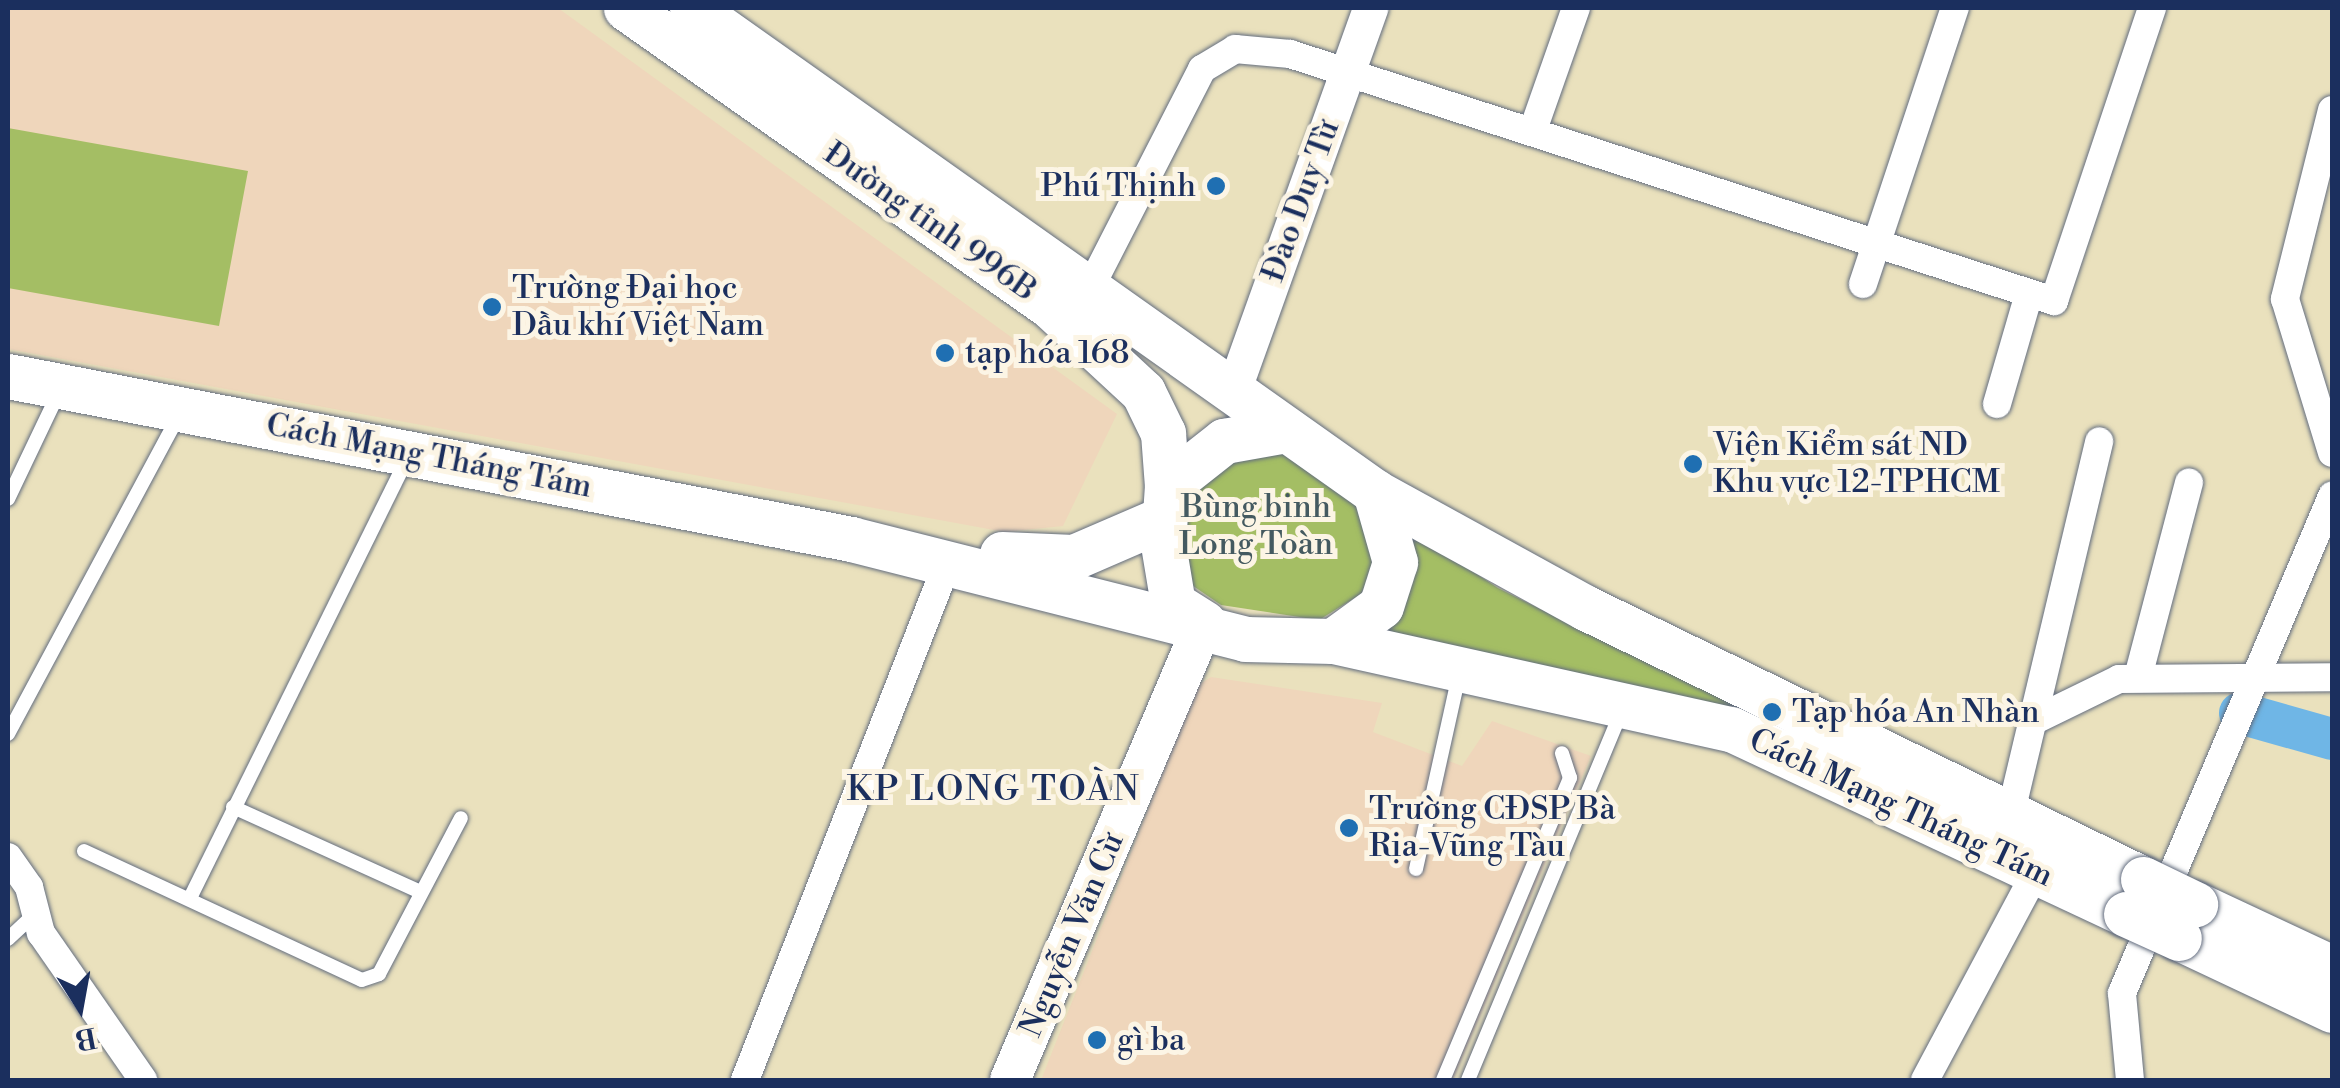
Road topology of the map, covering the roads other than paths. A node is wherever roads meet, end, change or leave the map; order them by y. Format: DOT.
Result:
graph roads {
  1 [pos="626,8"];
  2 [pos="693,8"];
  3 [pos="1370,8"];
  4 [pos="1576,8"];
  5 [pos="1955,8"];
  6 [pos="2152,8"];
  7 [pos="1346,74"];
  8 [pos="2332,110"];
  9 [pos="1533,130"];
  10 [pos="1875,248"];
  11 [pos="1863,284"];
  12 [pos="1072,289"];
  13 [pos="2029,294"];
  14 [pos="8,376"];
  15 [pos="62,386"];
  16 [pos="1232,394"];
  17 [pos="1998,404"];
  18 [pos="182,410"];
  19 [pos="1280,431"];
  20 [pos="2099,441"];
  21 [pos="411,451"];
  22 [pos="2332,453"];
  23 [pos="2189,482"];
  24 [pos="1375,492"];
  25 [pos="2332,496"];
  26 [pos="8,499"];
  27 [pos="1165,502"];
  28 [pos="851,539"];
  29 [pos="947,564"];
  30 [pos="1189,614"];
  31 [pos="1333,641"];
  32 [pos="1461,667"];
  33 [pos="2255,672"];
  34 [pos="2138,676"];
  35 [pos="2332,678"];
  36 [pos="1623,707"];
  37 [pos="2031,722"];
  38 [pos="8,734"];
  39 [pos="1562,753"];
  40 [pos="233,807"];
  41 [pos="2010,816"];
  42 [pos="461,818"];
  43 [pos="84,850"];
  44 [pos="8,858"];
  45 [pos="1416,869"];
  46 [pos="2036,872"];
  47 [pos="420,892"];
  48 [pos="2135,896"];
  49 [pos="190,898"];
  50 [pos="34,916"];
  51 [pos="2187,921"];
  52 [pos="8,939"];
  53 [pos="2332,968"];
  54 [pos="2332,1010"];
  55 [pos="143,1080"];
  56 [pos="745,1080"];
  57 [pos="1010,1080"];
  58 [pos="1443,1080"];
  59 [pos="1468,1080"];
  60 [pos="1925,1080"];
  61 [pos="2130,1080"];
  1 -- 12 [label="main road, Đường tỉnh 996B"];
  2 -- 12 [label="main road, Đường tỉnh 996B"];
  3 -- 7 [label="street, Đào Duy Từ"];
  4 -- 9 [label="street"];
  5 -- 10 [label="street"];
  6 -- 13 [label="street"];
  7 -- 9 [label="street"];
  7 -- 12 [label="street"];
  7 -- 16 [label="street, Đào Duy Từ"];
  8 -- 22 [label="street"];
  9 -- 10 [label="street"];
  10 -- 11 [label="street"];
  10 -- 13 [label="street"];
  12 -- 16 [label="main road, Đường tỉnh 996B"];
  12 -- 27 [label="main road, Đường tỉnh 996B"];
  13 -- 17 [label="street"];
  14 -- 15 [label="main road, Cách Mạng Tháng Tám"];
  15 -- 18 [label="main road, Cách Mạng Tháng Tám"];
  15 -- 26 [label="lane"];
  16 -- 19 [label="main road, Đường tỉnh 996B"];
  18 -- 21 [label="main road, Cách Mạng Tháng Tám"];
  18 -- 38 [label="lane"];
  19 -- 24 [label="main road"];
  19 -- 27 [label="main road"];
  20 -- 37 [label="street"];
  21 -- 28 [label="main road, Cách Mạng Tháng Tám"];
  21 -- 40 [label="lane"];
  23 -- 34 [label="street"];
  24 -- 31 [label="main road"];
  24 -- 41 [label="main road, Cách Mạng Tháng Tám"];
  25 -- 33 [label="street"];
  27 -- 28 [label="main road, Cách Mạng Tháng Tám"];
  27 -- 30 [label="main road"];
  28 -- 29 [label="main road, Cách Mạng Tháng Tám"];
  29 -- 30 [label="main road, Cách Mạng Tháng Tám"];
  29 -- 56 [label="street"];
  30 -- 31 [label="main road"];
  30 -- 57 [label="main road, Nguyễn Văn Cừ"];
  31 -- 32 [label="main road, Cách Mạng Tháng Tám"];
  32 -- 36 [label="main road, Cách Mạng Tháng Tám"];
  32 -- 45 [label="lane"];
  33 -- 34 [label="street"];
  33 -- 35 [label="street"];
  33 -- 61 [label="street"];
  34 -- 37 [label="street"];
  36 -- 46 [label="main road, Cách Mạng Tháng Tám"];
  36 -- 59 [label="lane"];
  37 -- 41 [label="street"];
  39 -- 58 [label="lane"];
  40 -- 47 [label="lane"];
  40 -- 49 [label="lane"];
  41 -- 48 [label="main road, Cách Mạng Tháng Tám"];
  42 -- 47 [label="lane"];
  43 -- 49 [label="lane"];
  44 -- 50 [label="street"];
  46 -- 48 [label="main road, Cách Mạng Tháng Tám"];
  46 -- 60 [label="street"];
  47 -- 49 [label="lane"];
  48 -- 51 [label="main road, Cách Mạng Tháng Tám, bridge"];
  50 -- 52 [label="lane"];
  50 -- 55 [label="street"];
  51 -- 53 [label="main road, Cách Mạng Tháng Tám"];
  51 -- 54 [label="main road, Cách Mạng Tháng Tám"];
}
